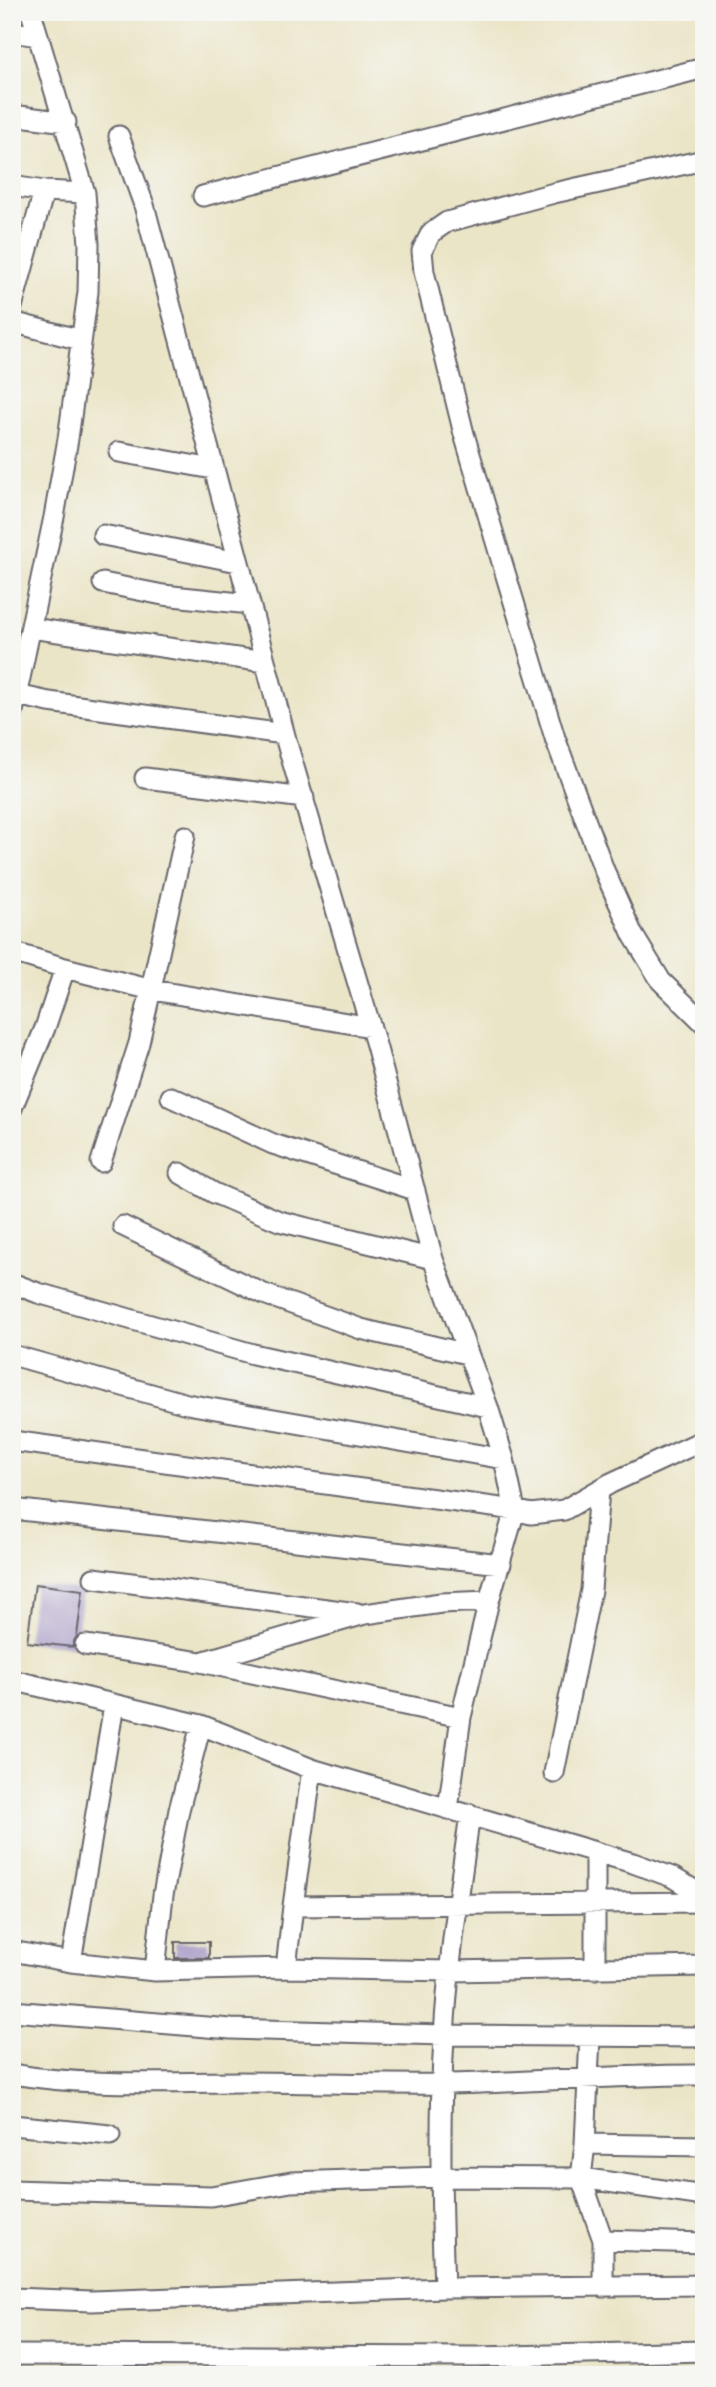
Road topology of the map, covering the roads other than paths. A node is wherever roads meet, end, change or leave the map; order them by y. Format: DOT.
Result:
graph roads {
  1 [pos="32,12"];
  2 [pos="12,32"];
  3 [pos="38,36"];
  4 [pos="704,68"];
  5 [pos="12,115"];
  6 [pos="66,121"];
  7 [pos="119,136"];
  8 [pos="704,160"];
  9 [pos="12,186"];
  10 [pos="44,191"];
  11 [pos="85,193"];
  12 [pos="203,195"];
  13 [pos="20,247"];
  14 [pos="12,307"];
  15 [pos="12,322"];
  16 [pos="81,340"];
  17 [pos="119,452"];
  18 [pos="213,469"];
  19 [pos="103,535"];
  20 [pos="238,562"];
  21 [pos="103,583"];
  22 [pos="250,604"];
  23 [pos="31,628"];
  24 [pos="265,662"];
  25 [pos="17,695"];
  26 [pos="12,716"];
  27 [pos="284,734"];
  28 [pos="145,778"];
  29 [pos="304,798"];
  30 [pos="186,836"];
  31 [pos="12,952"];
  32 [pos="65,968"];
  33 [pos="152,990"];
  34 [pos="704,1024"];
  35 [pos="371,1027"];
  36 [pos="172,1097"];
  37 [pos="12,1108"];
  38 [pos="101,1162"];
  39 [pos="180,1173"];
  40 [pos="415,1190"];
  41 [pos="124,1226"];
  42 [pos="433,1259"];
  43 [pos="12,1283"];
  44 [pos="467,1354"];
  45 [pos="12,1355"];
  46 [pos="488,1407"];
  47 [pos="704,1440"];
  48 [pos="12,1441"];
  49 [pos="504,1459"];
  50 [pos="599,1490"];
  51 [pos="12,1509"];
  52 [pos="515,1510"];
  53 [pos="501,1564"];
  54 [pos="94,1578"];
  55 [pos="489,1601"];
  56 [pos="365,1614"];
  57 [pos="85,1645"];
  58 [pos="200,1662"];
  59 [pos="12,1680"];
  60 [pos="114,1705"];
  61 [pos="461,1717"];
  62 [pos="201,1726"];
  63 [pos="312,1769"];
  64 [pos="554,1773"];
  65 [pos="448,1809"];
  66 [pos="470,1814"];
  67 [pos="596,1852"];
  68 [pos="704,1899"];
  69 [pos="457,1904"];
  70 [pos="595,1904"];
  71 [pos="293,1906"];
  72 [pos="12,1951"];
  73 [pos="71,1962"];
  74 [pos="704,1966"];
  75 [pos="286,1968"];
  76 [pos="595,1969"];
  77 [pos="155,1971"];
  78 [pos="451,1971"];
  79 [pos="12,2011"];
  80 [pos="444,2035"];
  81 [pos="590,2036"];
  82 [pos="704,2037"];
  83 [pos="12,2074"];
  84 [pos="704,2075"];
  85 [pos="586,2079"];
  86 [pos="443,2084"];
  87 [pos="12,2124"];
  88 [pos="110,2136"];
  89 [pos="585,2144"];
  90 [pos="704,2146"];
  91 [pos="440,2176"];
  92 [pos="581,2178"];
  93 [pos="12,2190"];
  94 [pos="704,2196"];
  95 [pos="603,2240"];
  96 [pos="704,2243"];
  97 [pos="704,2286"];
  98 [pos="603,2287"];
  99 [pos="444,2288"];
  100 [pos="12,2298"];
  101 [pos="704,2351"];
  102 [pos="12,2355"];
  103 [pos="476,2366"];
  1 -- 3 [label="street"];
  2 -- 3 [label="street"];
  3 -- 6 [label="street"];
  4 -- 12 [label="street"];
  5 -- 6 [label="street"];
  6 -- 11 [label="street"];
  7 -- 18 [label="street"];
  8 -- 34 [label="street"];
  9 -- 10 [label="street"];
  10 -- 11 [label="street"];
  10 -- 13 [label="street"];
  11 -- 16 [label="street"];
  13 -- 14 [label="street"];
  15 -- 16 [label="street"];
  16 -- 23 [label="street"];
  17 -- 18 [label="street"];
  18 -- 20 [label="street"];
  19 -- 20 [label="street"];
  20 -- 22 [label="street"];
  21 -- 22 [label="street"];
  22 -- 24 [label="street"];
  23 -- 24 [label="street"];
  23 -- 25 [label="street"];
  24 -- 27 [label="street"];
  25 -- 26 [label="street"];
  25 -- 27 [label="street"];
  27 -- 29 [label="street"];
  28 -- 29 [label="street"];
  29 -- 35 [label="street"];
  30 -- 33 [label="street"];
  31 -- 32 [label="street"];
  32 -- 33 [label="street"];
  32 -- 37 [label="street"];
  33 -- 35 [label="street"];
  33 -- 38 [label="street"];
  35 -- 40 [label="street"];
  36 -- 40 [label="street"];
  39 -- 42 [label="street"];
  40 -- 42 [label="street"];
  41 -- 44 [label="street"];
  42 -- 44 [label="street"];
  43 -- 46 [label="street"];
  44 -- 46 [label="street"];
  45 -- 49 [label="street"];
  46 -- 49 [label="street"];
  47 -- 50 [label="street"];
  48 -- 52 [label="street"];
  49 -- 52 [label="street"];
  50 -- 52 [label="street"];
  50 -- 64 [label="street"];
  51 -- 53 [label="street"];
  52 -- 53 [label="street"];
  53 -- 55 [label="street"];
  54 -- 56 [label="street"];
  55 -- 56 [label="street"];
  55 -- 61 [label="street"];
  56 -- 58 [label="street"];
  57 -- 58 [label="street"];
  58 -- 61 [label="street"];
  59 -- 60 [label="street"];
  60 -- 62 [label="street"];
  60 -- 73 [label="street"];
  61 -- 65 [label="street"];
  62 -- 63 [label="street"];
  62 -- 77 [label="street"];
  63 -- 65 [label="street"];
  63 -- 71 [label="street"];
  65 -- 66 [label="street"];
  66 -- 67 [label="street"];
  66 -- 69 [label="street"];
  67 -- 68 [label="street"];
  67 -- 70 [label="street"];
  68 -- 70 [label="street"];
  69 -- 70 [label="street"];
  69 -- 71 [label="street"];
  69 -- 78 [label="street"];
  70 -- 76 [label="street"];
  71 -- 75 [label="street"];
  72 -- 73 [label="street"];
  73 -- 77 [label="street"];
  74 -- 76 [label="street"];
  75 -- 77 [label="street"];
  75 -- 78 [label="street"];
  76 -- 78 [label="street"];
  78 -- 80 [label="street"];
  79 -- 80 [label="street"];
  80 -- 81 [label="street"];
  80 -- 86 [label="street"];
  81 -- 82 [label="street"];
  81 -- 85 [label="street"];
  83 -- 86 [label="street"];
  84 -- 85 [label="street"];
  85 -- 86 [label="street"];
  85 -- 89 [label="street"];
  86 -- 91 [label="street"];
  87 -- 88 [label="street"];
  89 -- 90 [label="street"];
  89 -- 92 [label="street"];
  91 -- 92 [label="street"];
  91 -- 93 [label="street"];
  91 -- 99 [label="street"];
  92 -- 94 [label="street"];
  92 -- 95 [label="street"];
  95 -- 96 [label="street"];
  95 -- 98 [label="street"];
  97 -- 98 [label="street"];
  98 -- 99 [label="street"];
  99 -- 100 [label="street"];
  101 -- 103 [label="street"];
  102 -- 103 [label="street"];
}
